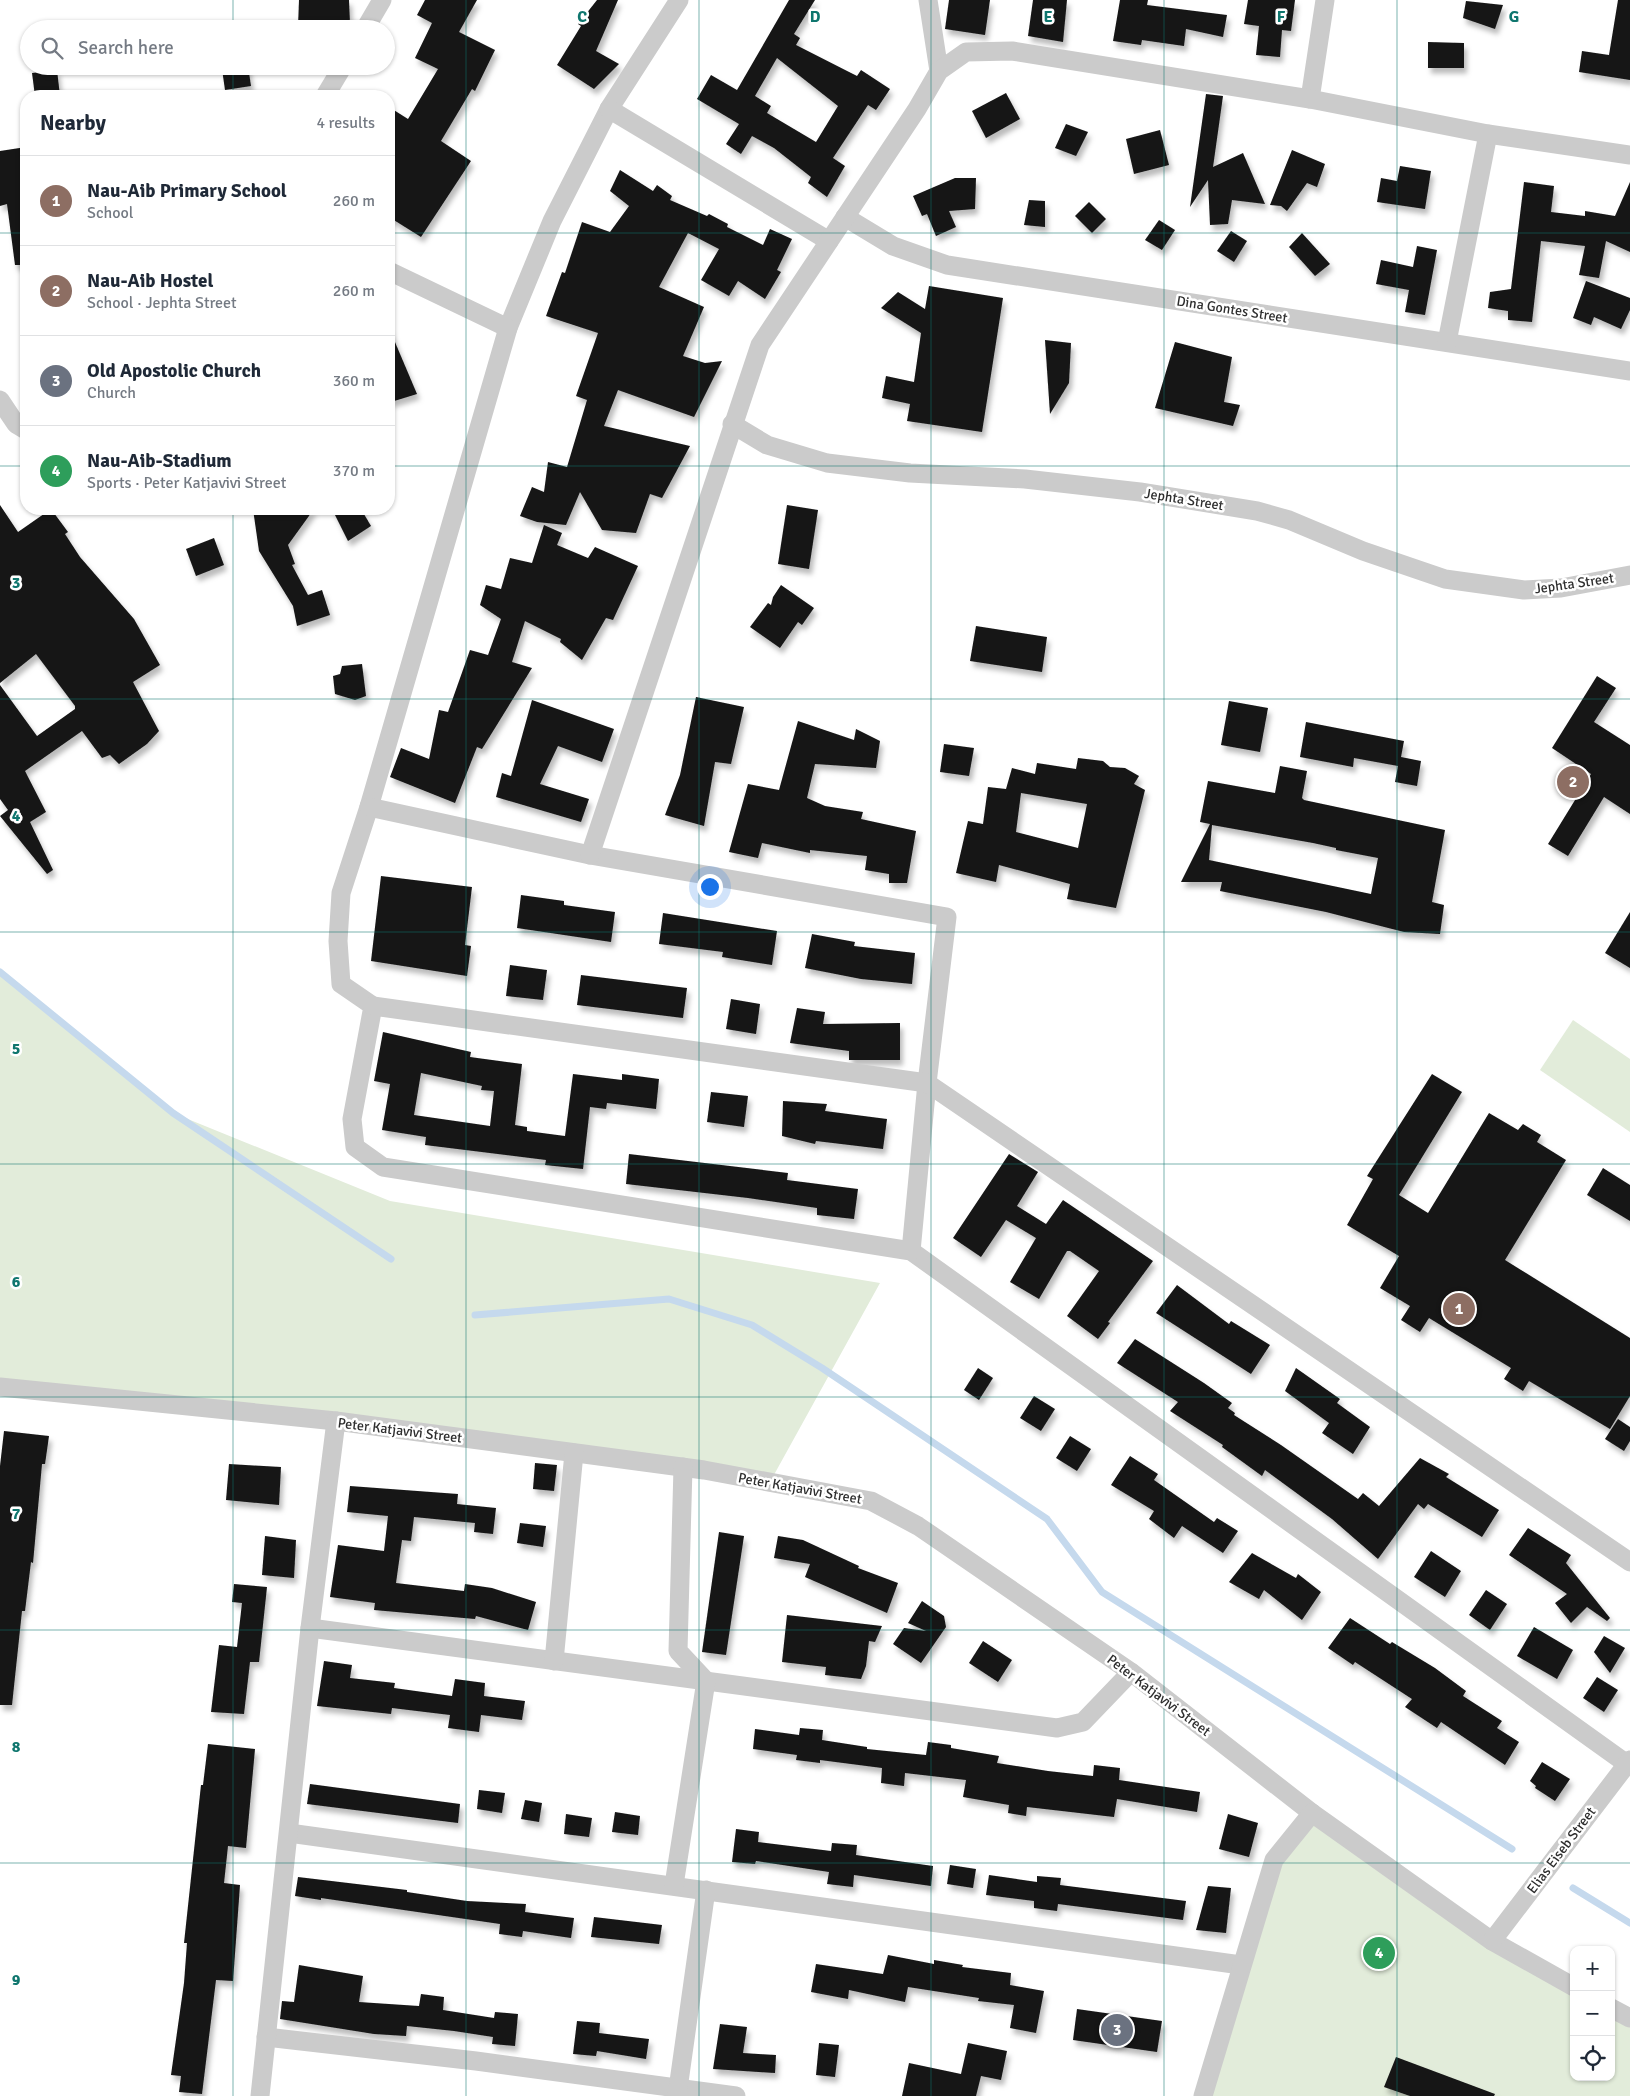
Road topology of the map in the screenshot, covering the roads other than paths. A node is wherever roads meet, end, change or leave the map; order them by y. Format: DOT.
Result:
graph roads {
  1 [pos="382,0"];
  2 [pos="679,0"];
  3 [pos="928,0"];
  4 [pos="1325,0"];
  5 [pos="370,20"];
  6 [pos="939,71"];
  7 [pos="338,75"];
  8 [pos="329,90"];
  9 [pos="1310,99"];
  10 [pos="609,109"];
  11 [pos="1488,134"];
  12 [pos="1630,155"];
  13 [pos="845,216"];
  14 [pos="829,241"];
  15 [pos="395,274"];
  16 [pos="508,328"];
  17 [pos="1446,342"];
  18 [pos="1630,371"];
  19 [pos="0,400"];
  20 [pos="732,424"];
  21 [pos="20,426"];
  22 [pos="1630,575"];
  23 [pos="369,807"];
  24 [pos="590,855"];
  25 [pos="374,1006"];
  26 [pos="927,1083"];
  27 [pos="911,1251"];
  28 [pos="0,1387"];
  29 [pos="336,1421"];
  30 [pos="574,1453"];
  31 [pos="683,1467"];
  32 [pos="1630,1562"];
  33 [pos="310,1628"];
  34 [pos="554,1661"];
  35 [pos="1131,1672"];
  36 [pos="706,1681"];
  37 [pos="1629,1762"];
  38 [pos="1312,1813"];
  39 [pos="289,1833"];
  40 [pos="674,1885"];
  41 [pos="706,1890"];
  42 [pos="1492,1941"];
  43 [pos="1241,1965"];
  44 [pos="1570,1984"];
  45 [pos="1615,2010"];
  46 [pos="1630,2018"];
  47 [pos="266,2036"];
  48 [pos="678,2093"];
  49 [pos="260,2096"];
  50 [pos="736,2096"];
  51 [pos="1203,2096"];
  1 -- 5 [label="street"];
  2 -- 10 [label="street"];
  3 -- 6 [label="street"];
  4 -- 9 [label="street"];
  6 -- 9 [label="street"];
  6 -- 13 [label="street"];
  7 -- 8 [label="street"];
  9 -- 11 [label="street"];
  10 -- 14 [label="street"];
  10 -- 16 [label="street"];
  11 -- 12 [label="street"];
  11 -- 17 [label="street"];
  13 -- 14 [label="street"];
  13 -- 17 [label="street, Dina Gontes Street"];
  14 -- 20 [label="street"];
  15 -- 16 [label="street"];
  16 -- 23 [label="street"];
  17 -- 18 [label="street, Dina Gontes Street"];
  19 -- 21 [label="street"];
  20 -- 22 [label="street, Jephta Street"];
  20 -- 24 [label="street"];
  23 -- 24 [label="street"];
  23 -- 25 [label="street"];
  24 -- 26 [label="street"];
  25 -- 26 [label="street"];
  25 -- 27 [label="street"];
  26 -- 27 [label="street"];
  26 -- 32 [label="street"];
  27 -- 37 [label="street"];
  28 -- 29 [label="street, Peter Katjavivi Street"];
  29 -- 30 [label="street, Peter Katjavivi Street"];
  29 -- 33 [label="street"];
  30 -- 31 [label="street, Peter Katjavivi Street"];
  30 -- 34 [label="street"];
  31 -- 35 [label="street, Peter Katjavivi Street"];
  31 -- 36 [label="street"];
  33 -- 34 [label="street"];
  33 -- 39 [label="street"];
  34 -- 36 [label="street"];
  35 -- 36 [label="street"];
  35 -- 38 [label="street, Peter Katjavivi Street"];
  36 -- 40 [label="street"];
  37 -- 42 [label="street, Elias Eiseb Street"];
  38 -- 42 [label="street, Peter Katjavivi Street"];
  38 -- 43 [label="street"];
  39 -- 40 [label="street"];
  39 -- 47 [label="street"];
  40 -- 41 [label="street"];
  41 -- 43 [label="street"];
  41 -- 48 [label="street"];
  42 -- 44 [label="street, Peter Katjavivi Street"];
  43 -- 51 [label="street"];
  45 -- 46 [label="street"];
  47 -- 48 [label="street"];
  47 -- 49 [label="street"];
  48 -- 50 [label="street"];
}
